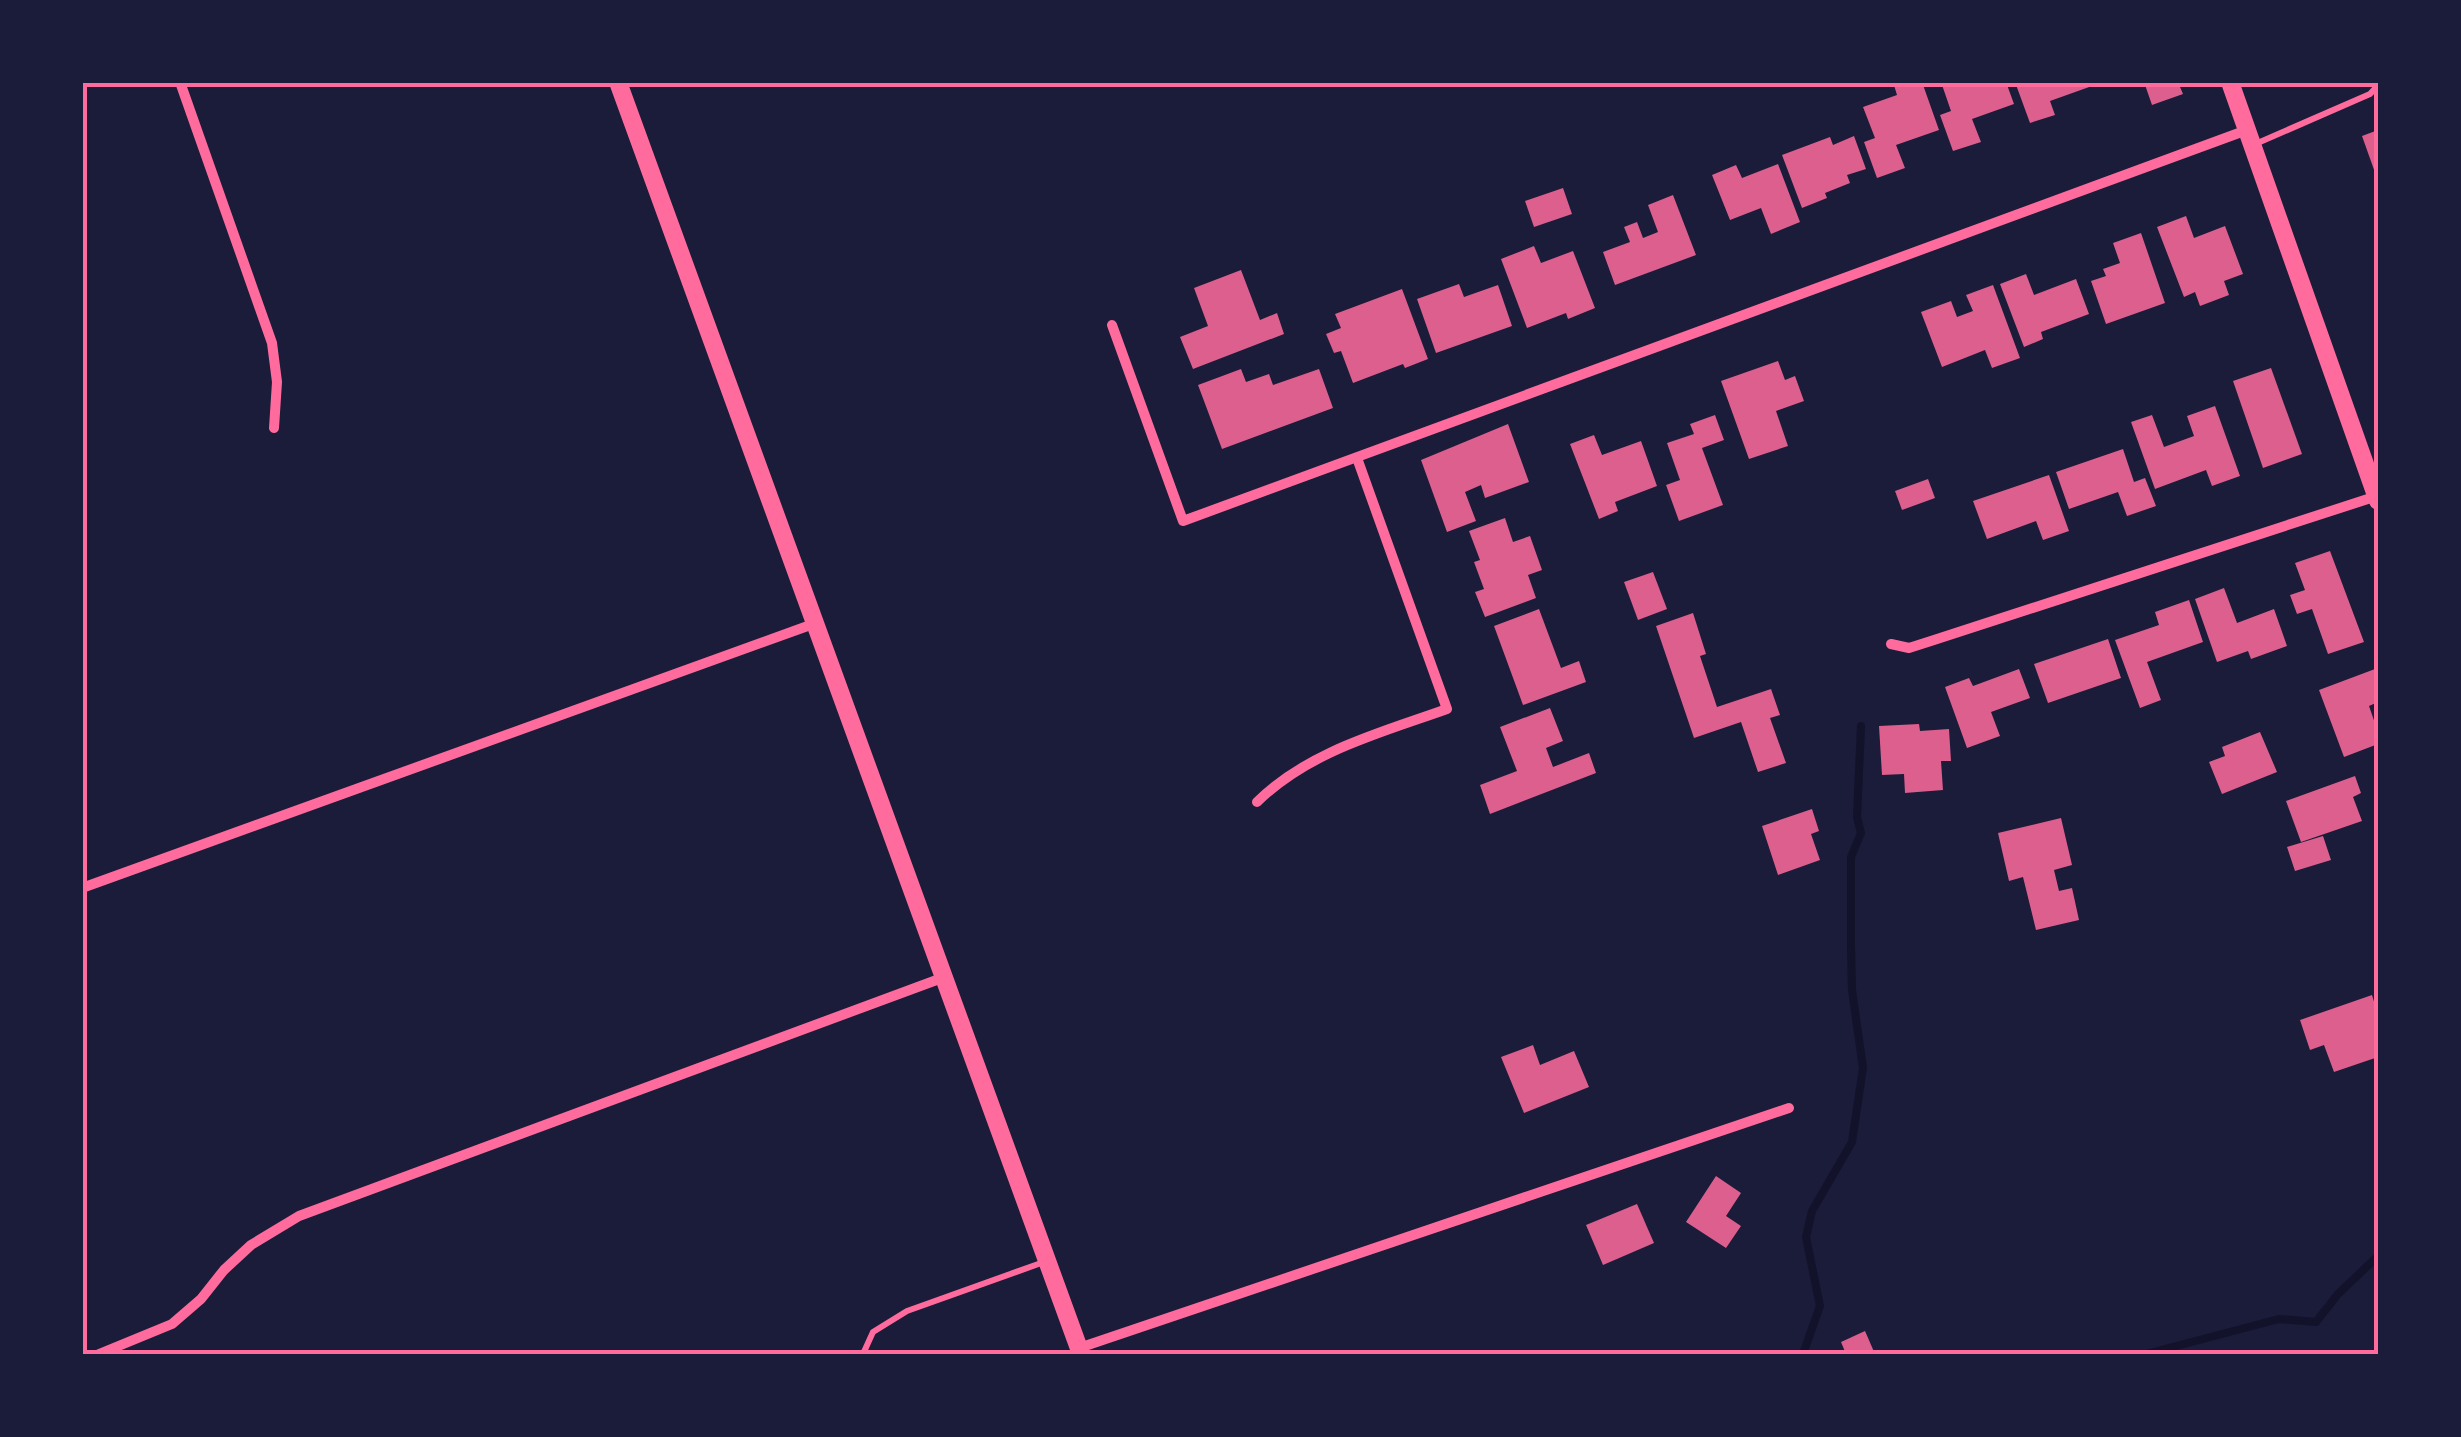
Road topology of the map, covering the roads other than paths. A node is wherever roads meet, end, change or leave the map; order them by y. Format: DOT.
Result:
graph roads {
  1 [pos="180,82"];
  2 [pos="618,82"];
  3 [pos="2230,82"];
  4 [pos="2378,85"];
  5 [pos="2249,138"];
  6 [pos="1112,325"];
  7 [pos="274,428"];
  8 [pos="1357,458"];
  9 [pos="2378,499"];
  10 [pos="816,622"];
  11 [pos="1891,644"];
  12 [pos="1257,802"];
  13 [pos="82,888"];
  14 [pos="942,978"];
  15 [pos="1788,1108"];
  16 [pos="1046,1261"];
  17 [pos="1080,1351"];
  18 [pos="99,1354"];
  19 [pos="863,1354"];
  1 -- 7 [label="street"];
  2 -- 10 [label="street"];
  3 -- 5 [label="street"];
  4 -- 5 [label="lane"];
  5 -- 8 [label="street"];
  5 -- 9 [label="street"];
  6 -- 8 [label="street"];
  8 -- 12 [label="street"];
  9 -- 11 [label="street"];
  10 -- 13 [label="street"];
  10 -- 14 [label="street"];
  14 -- 16 [label="street"];
  14 -- 18 [label="street"];
  15 -- 17 [label="street"];
  16 -- 17 [label="street"];
  16 -- 19 [label="lane"];
}
